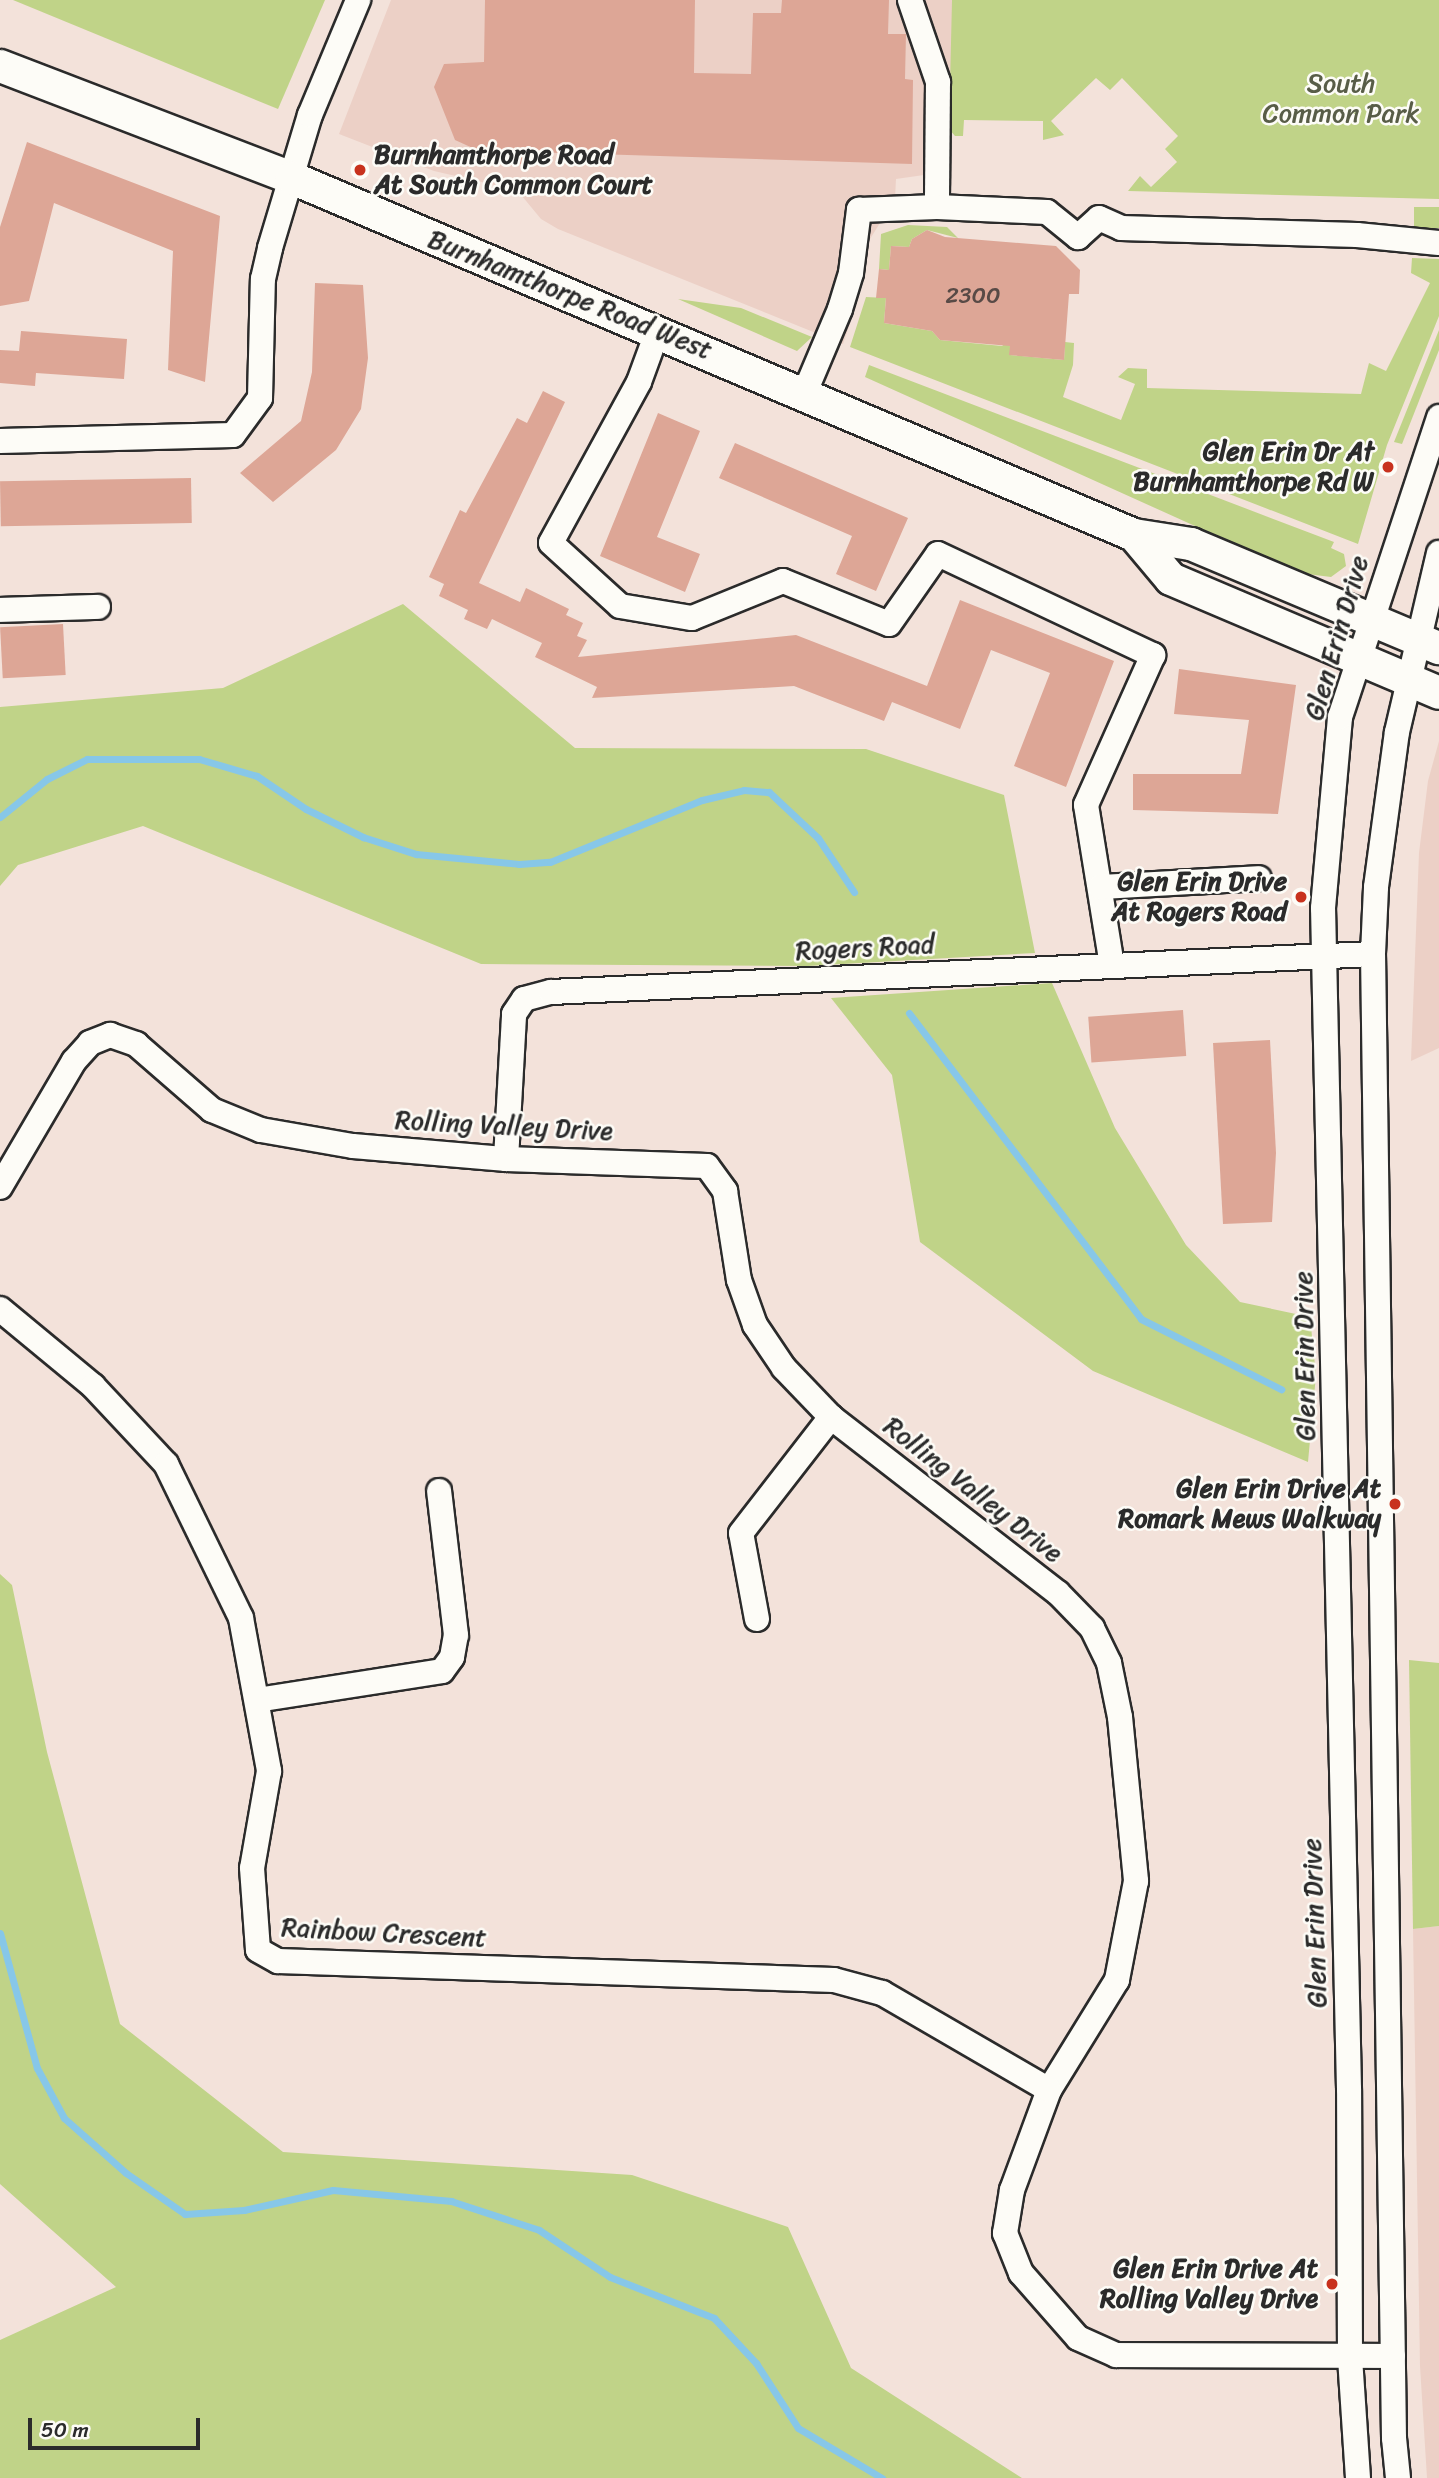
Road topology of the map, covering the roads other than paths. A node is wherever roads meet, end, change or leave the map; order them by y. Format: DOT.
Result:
graph roads {
  1 [pos="358,0"];
  2 [pos="910,0"];
  3 [pos="0,66"];
  4 [pos="292,178"];
  5 [pos="937,207"];
  6 [pos="1439,243"];
  7 [pos="658,330"];
  8 [pos="805,392"];
  9 [pos="1439,417"];
  10 [pos="0,441"];
  11 [pos="1134,535"];
  12 [pos="1439,553"];
  13 [pos="98,607"];
  14 [pos="0,610"];
  15 [pos="1371,620"];
  16 [pos="1429,644"];
  17 [pos="1359,659"];
  18 [pos="1409,680"];
  19 [pos="1439,692"];
  20 [pos="1259,878"];
  21 [pos="1100,887"];
  22 [pos="1373,954"];
  23 [pos="1322,956"];
  24 [pos="1112,966"];
  25 [pos="506,1159"];
  26 [pos="0,1187"];
  27 [pos="0,1309"];
  28 [pos="831,1417"];
  29 [pos="439,1491"];
  30 [pos="757,1619"];
  31 [pos="257,1700"];
  32 [pos="1049,2090"];
  33 [pos="1350,2356"];
  34 [pos="1393,2356"];
  35 [pos="1358,2478"];
  36 [pos="1398,2478"];
  1 -- 4 [label="street"];
  2 -- 5 [label="street"];
  3 -- 4 [label="main road, Burnhamthorpe Road West"];
  4 -- 7 [label="main road, Burnhamthorpe Road West"];
  4 -- 10 [label="street"];
  5 -- 6 [label="street"];
  5 -- 8 [label="street"];
  7 -- 8 [label="main road, Burnhamthorpe Road West"];
  7 -- 21 [label="street"];
  8 -- 11 [label="main road, Burnhamthorpe Road West"];
  9 -- 15 [label="street, Glen Erin Drive"];
  11 -- 15 [label="main road, Burnhamthorpe Road West"];
  11 -- 17 [label="main road, Burnhamthorpe Road West"];
  12 -- 16 [label="street"];
  13 -- 14 [label="street"];
  15 -- 16 [label="main road, Burnhamthorpe Road West"];
  15 -- 17 [label="street, Glen Erin Drive"];
  16 -- 18 [label="street"];
  17 -- 18 [label="main road, Burnhamthorpe Road West"];
  17 -- 23 [label="street, Glen Erin Drive"];
  18 -- 19 [label="main road, Burnhamthorpe Road West"];
  18 -- 22 [label="street"];
  20 -- 21 [label="street"];
  21 -- 24 [label="street"];
  22 -- 23 [label="street, Rogers Road"];
  22 -- 34 [label="street"];
  23 -- 24 [label="street, Rogers Road"];
  23 -- 33 [label="street, Glen Erin Drive"];
  24 -- 25 [label="street, Rogers Road"];
  25 -- 26 [label="street, Rolling Valley Drive"];
  25 -- 28 [label="street, Rolling Valley Drive"];
  27 -- 31 [label="street, Rainbow Crescent"];
  28 -- 30 [label="street"];
  28 -- 32 [label="street, Rolling Valley Drive"];
  29 -- 31 [label="street"];
  31 -- 32 [label="street, Rainbow Crescent"];
  32 -- 33 [label="street, Rolling Valley Drive"];
  33 -- 34 [label="street, Rolling Valley Drive"];
  33 -- 35 [label="street, Glen Erin Drive"];
  34 -- 36 [label="street"];
}
